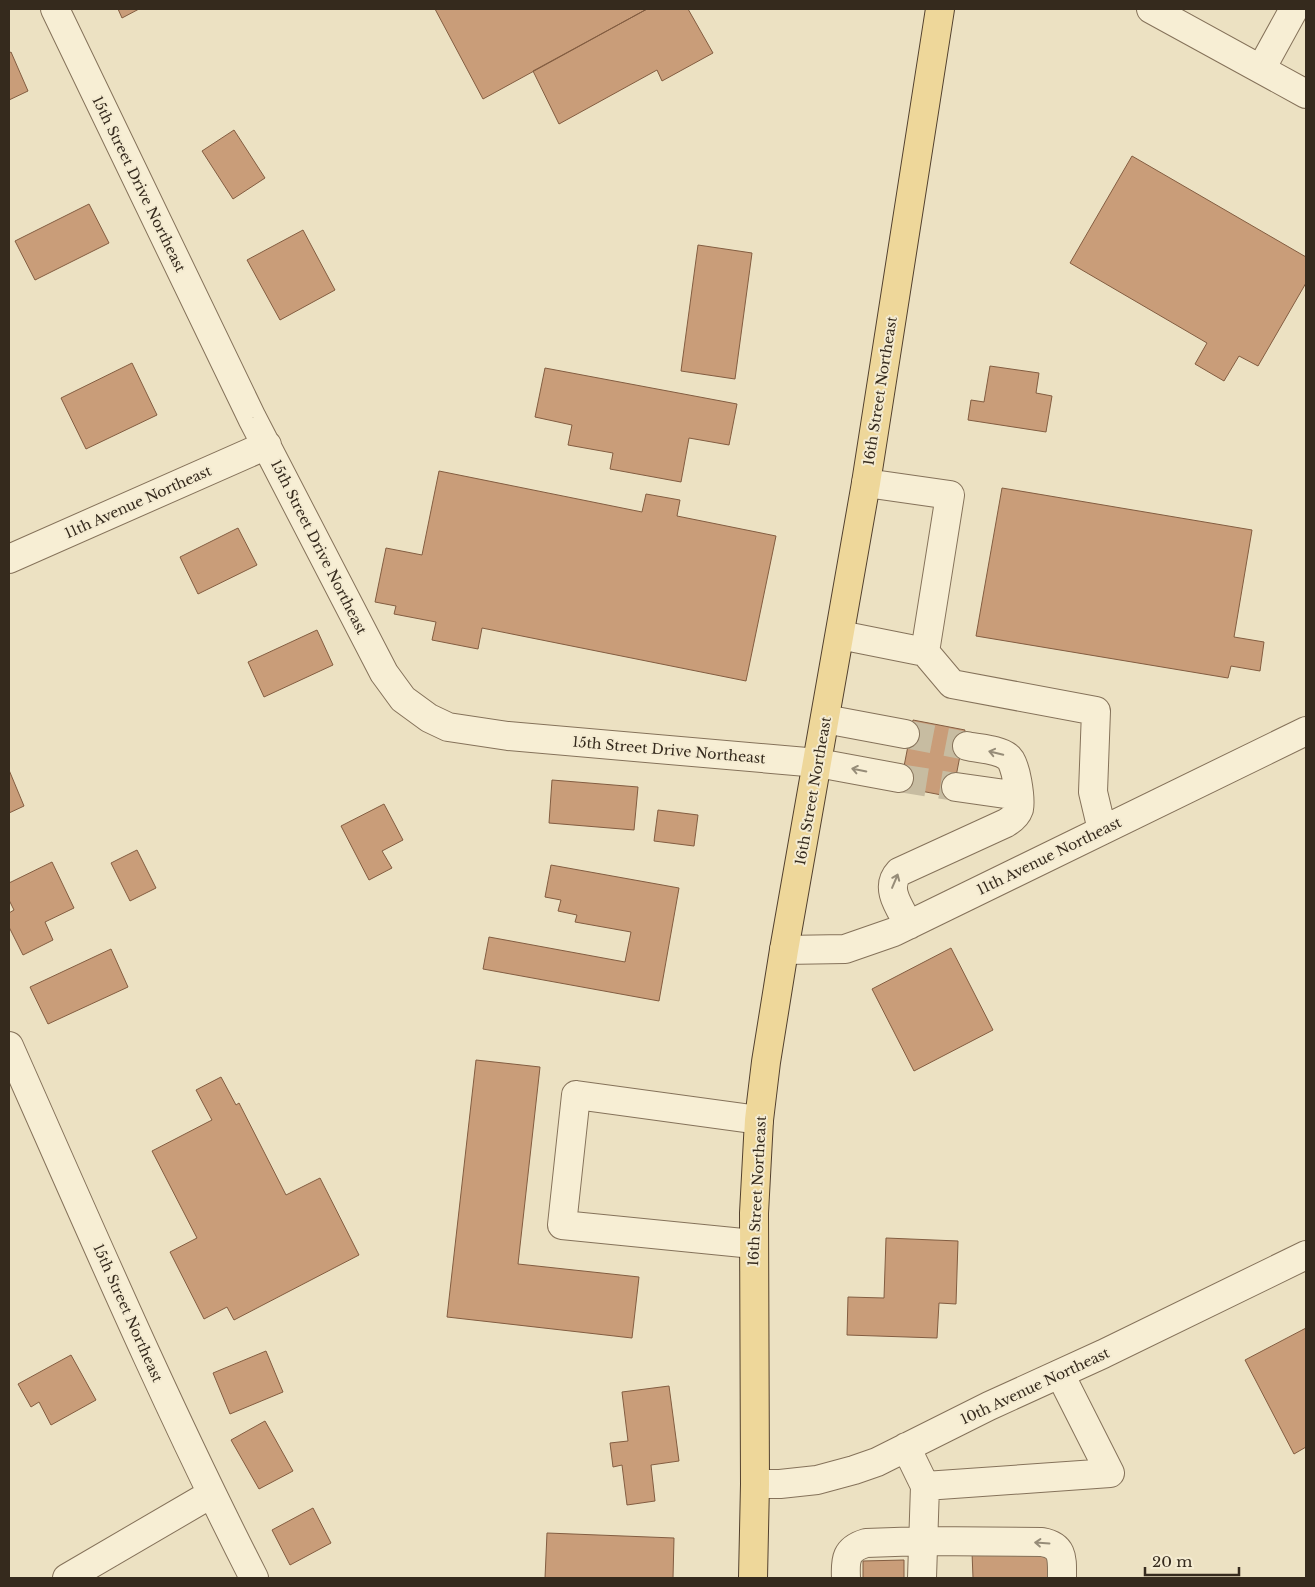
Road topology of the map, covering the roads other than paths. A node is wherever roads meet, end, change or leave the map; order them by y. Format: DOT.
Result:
graph roads {
  1 [pos="55,9"];
  2 [pos="940,9"];
  3 [pos="1151,9"];
  4 [pos="1294,9"];
  5 [pos="1262,69"];
  6 [pos="1306,94"];
  7 [pos="267,445"];
  8 [pos="866,483"];
  9 [pos="9,559"];
  10 [pos="840,635"];
  11 [pos="925,652"];
  12 [pos="825,720"];
  13 [pos="1306,731"];
  14 [pos="905,734"];
  15 [pos="967,746"];
  16 [pos="818,762"];
  17 [pos="899,778"];
  18 [pos="956,786"];
  19 [pos="1019,796"];
  20 [pos="1102,830"];
  21 [pos="908,925"];
  22 [pos="784,950"];
  23 [pos="9,1046"];
  24 [pos="760,1120"];
  25 [pos="753,1244"];
  26 [pos="1306,1255"];
  27 [pos="1060,1374"];
  28 [pos="906,1447"];
  29 [pos="754,1484"];
  30 [pos="926,1486"];
  31 [pos="211,1494"];
  32 [pos="923,1541"];
  33 [pos="67,1578"];
  34 [pos="254,1578"];
  35 [pos="753,1578"];
  36 [pos="846,1578"];
  37 [pos="922,1578"];
  38 [pos="1062,1578"];
  1 -- 7 [label="street, 15th Street Drive Northeast"];
  2 -- 8 [label="main road, 16th Street Northeast"];
  3 -- 5 [label="street"];
  4 -- 5 [label="street"];
  5 -- 6 [label="street"];
  7 -- 9 [label="street, 11th Avenue Northeast"];
  7 -- 16 [label="street, 15th Street Drive Northeast"];
  8 -- 10 [label="main road, 16th Street Northeast"];
  8 -- 11 [label="street"];
  10 -- 11 [label="street"];
  10 -- 12 [label="main road, 16th Street Northeast"];
  11 -- 20 [label="street"];
  12 -- 14 [label="street"];
  12 -- 16 [label="main road, 16th Street Northeast"];
  13 -- 20 [label="street, 11th Avenue Northeast"];
  19 -- 15 [label="street, one-way"];
  17 -- 16 [label="street, 15th Street Drive Northeast, one-way"];
  16 -- 22 [label="main road, 16th Street Northeast"];
  18 -- 19 [label="street"];
  21 -- 19 [label="street, one-way"];
  20 -- 21 [label="street, 11th Avenue Northeast"];
  21 -- 22 [label="street, 11th Avenue Northeast"];
  22 -- 24 [label="main road, 16th Street Northeast"];
  23 -- 31 [label="street, 15th Street Northeast"];
  24 -- 25 [label="main road, 16th Street Northeast"];
  24 -- 25 [label="street"];
  25 -- 29 [label="main road, 16th Street Northeast"];
  26 -- 27 [label="street, 10th Avenue Northeast"];
  27 -- 28 [label="street, 10th Avenue Northeast"];
  27 -- 30 [label="street"];
  28 -- 29 [label="street, 10th Avenue Northeast"];
  28 -- 30 [label="street"];
  29 -- 35 [label="main road, 16th Street Northeast"];
  30 -- 32 [label="street"];
  31 -- 33 [label="street"];
  31 -- 34 [label="street, 15th Street Northeast"];
  32 -- 36 [label="street"];
  32 -- 37 [label="street"];
  38 -- 32 [label="street, one-way"];
}
